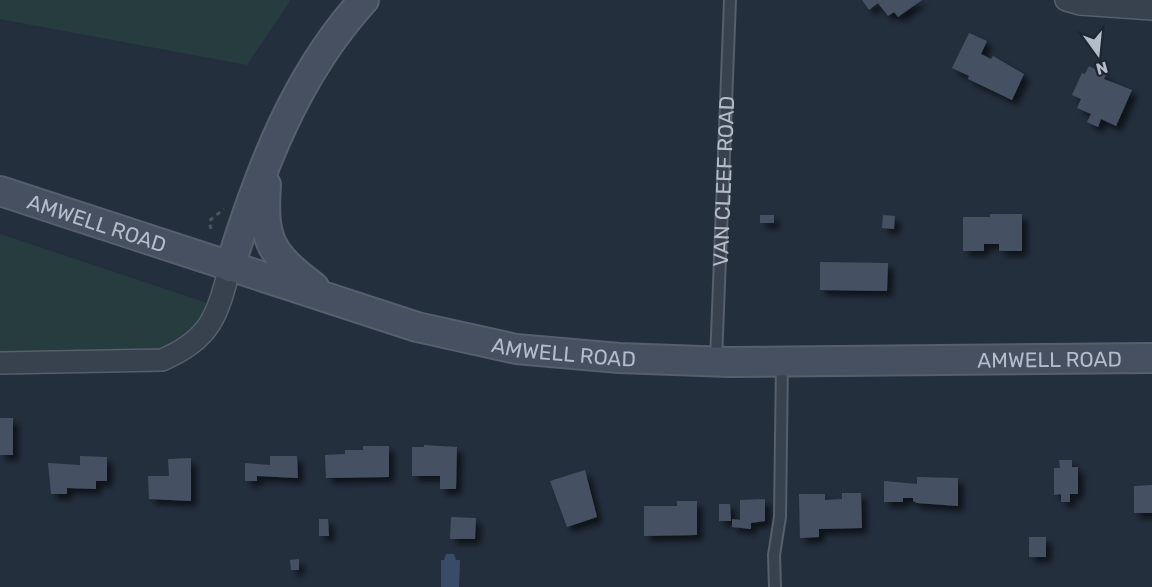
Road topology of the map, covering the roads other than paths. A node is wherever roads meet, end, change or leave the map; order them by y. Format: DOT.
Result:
graph roads {
  1 [pos="364,0"];
  2 [pos="730,0"];
  3 [pos="1066,0"];
  4 [pos="1152,9"];
  5 [pos="268,162"];
  6 [pos="0,191"];
  7 [pos="230,267"];
  8 [pos="330,299"];
  9 [pos="1152,358"];
  10 [pos="716,362"];
  11 [pos="782,362"];
  12 [pos="0,363"];
  13 [pos="775,587"];
  1 -- 5 [label="main road"];
  2 -- 10 [label="lane, VAN CLEEF ROAD"];
  3 -- 4 [label="street"];
  5 -- 7 [label="main road"];
  5 -- 8 [label="main road"];
  6 -- 7 [label="main road, AMWELL ROAD"];
  7 -- 8 [label="main road, AMWELL ROAD"];
  7 -- 12 [label="street"];
  8 -- 10 [label="main road, AMWELL ROAD"];
  9 -- 11 [label="main road, AMWELL ROAD"];
  10 -- 11 [label="main road, AMWELL ROAD"];
  11 -- 13 [label="lane"];
}
